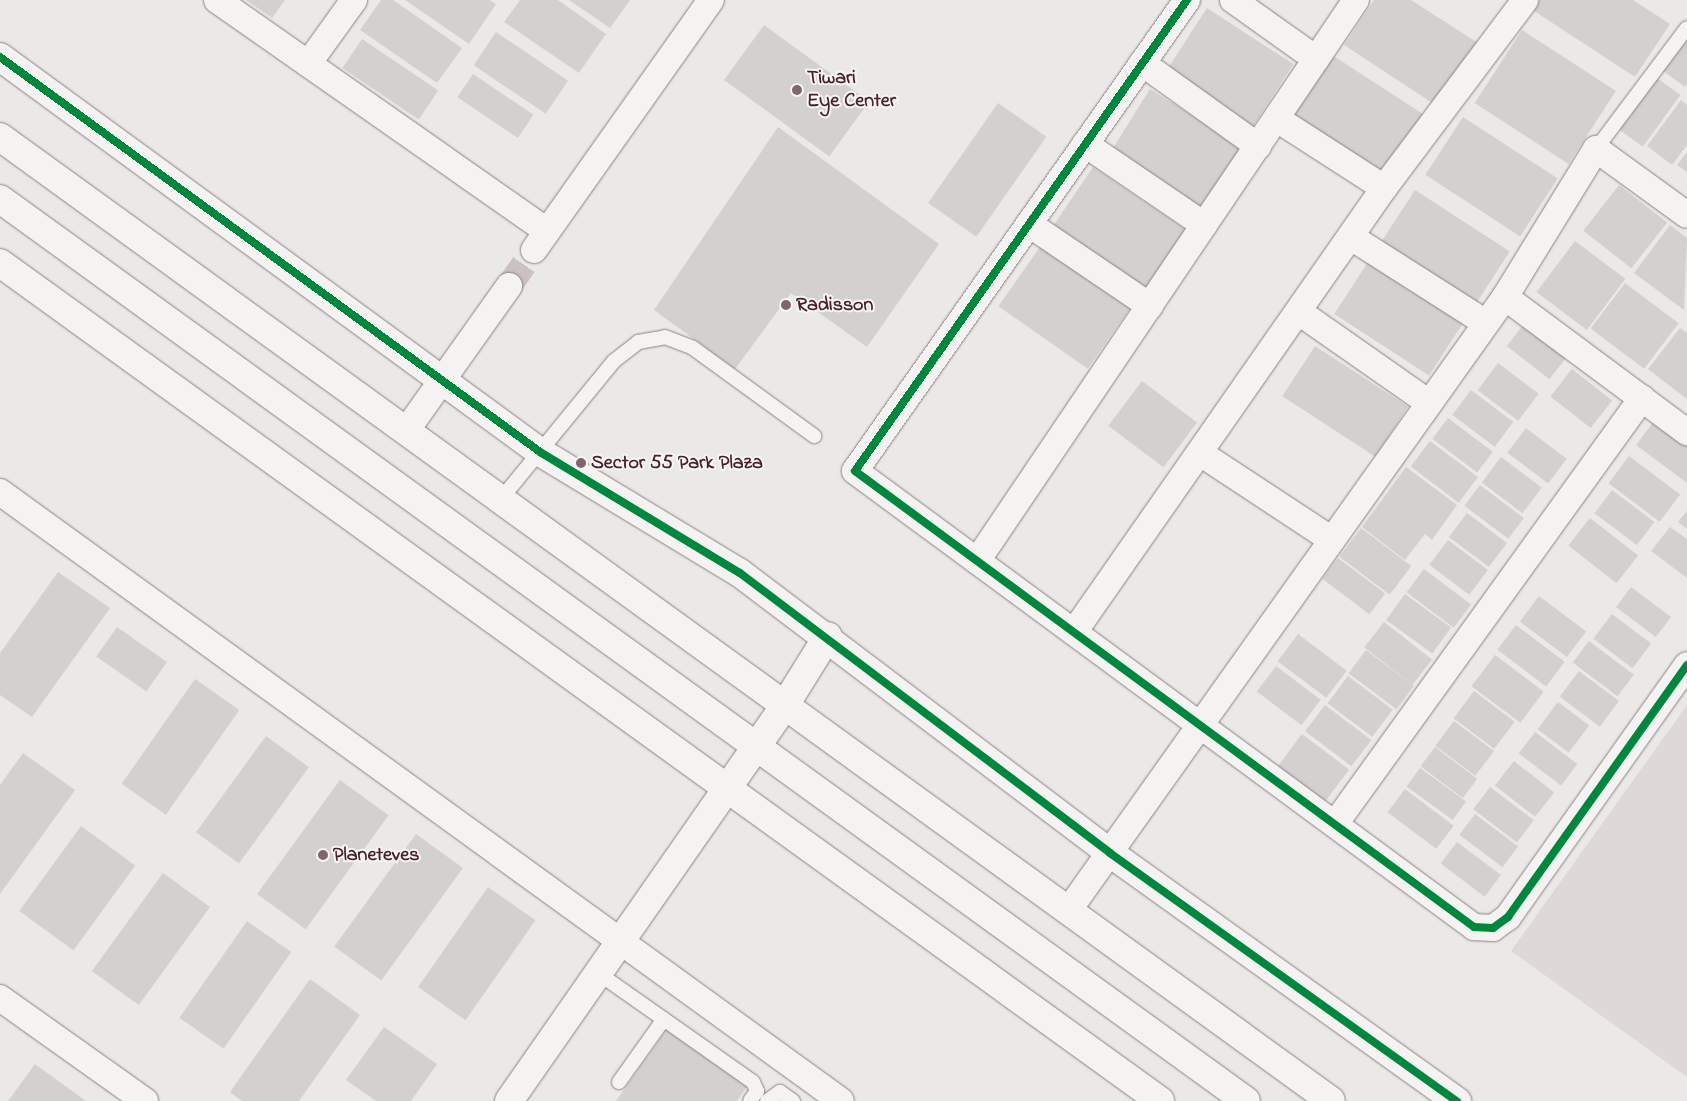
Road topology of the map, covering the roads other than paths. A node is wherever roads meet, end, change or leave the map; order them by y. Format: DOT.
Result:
graph roads {
  1 [pos="217,0"];
  2 [pos="354,0"];
  3 [pos="711,0"];
  4 [pos="1187,0"];
  5 [pos="1233,0"];
  6 [pos="1356,0"];
  7 [pos="1525,0"];
  8 [pos="1687,28"];
  9 [pos="0,57"];
  10 [pos="1316,59"];
  11 [pos="1142,63"];
  12 [pos="308,64"];
  13 [pos="1277,120"];
  14 [pos="0,137"];
  15 [pos="1085,144"];
  16 [pos="1258,146"];
  17 [pos="1596,149"];
  18 [pos="1384,188"];
  19 [pos="0,199"];
  20 [pos="1687,215"];
  21 [pos="1028,224"];
  22 [pos="1204,226"];
  23 [pos="1351,237"];
  24 [pos="0,263"];
  25 [pos="509,286"];
  26 [pos="1505,297"];
  27 [pos="1150,306"];
  28 [pos="1298,312"];
  29 [pos="1486,323"];
  30 [pos="443,379"];
  31 [pos="1642,398"];
  32 [pos="1429,403"];
  33 [pos="406,431"];
  34 [pos="1687,432"];
  35 [pos="814,436"];
  36 [pos="540,452"];
  37 [pos="1200,453"];
  38 [pos="0,492"];
  39 [pos="501,499"];
  40 [pos="1332,540"];
  41 [pos="977,561"];
  42 [pos="1074,632"];
  43 [pos="828,636"];
  44 [pos="1687,665"];
  45 [pos="785,706"];
  46 [pos="1201,725"];
  47 [pos="756,746"];
  48 [pos="726,790"];
  49 [pos="1335,824"];
  50 [pos="1110,853"];
  51 [pos="1068,911"];
  52 [pos="620,941"];
  53 [pos="598,973"];
  54 [pos="0,998"];
  55 [pos="664,1019"];
  56 [pos="797,1069"];
  57 [pos="620,1082"];
  58 [pos="780,1092"];
  59 [pos="146,1101"];
  60 [pos="509,1101"];
  61 [pos="750,1101"];
  62 [pos="768,1101"];
  63 [pos="793,1101"];
  64 [pos="841,1101"];
  65 [pos="1160,1101"];
  66 [pos="1246,1101"];
  67 [pos="1331,1101"];
  68 [pos="1456,1101"];
  1 -- 12 [label="street"];
  2 -- 12 [label="street"];
  3 -- 12 [label="street"];
  4 -- 11 [label="street"];
  5 -- 10 [label="street"];
  6 -- 10 [label="street"];
  7 -- 18 [label="street"];
  8 -- 17 [label="lane"];
  9 -- 30 [label="street"];
  10 -- 13 [label="street"];
  11 -- 15 [label="street"];
  11 -- 16 [label="street"];
  13 -- 16 [label="street"];
  13 -- 18 [label="street"];
  14 -- 33 [label="street"];
  15 -- 21 [label="street"];
  15 -- 22 [label="street"];
  16 -- 22 [label="street"];
  17 -- 20 [label="street"];
  17 -- 26 [label="street"];
  18 -- 23 [label="street"];
  19 -- 47 [label="street"];
  21 -- 27 [label="street"];
  21 -- 41 [label="street"];
  22 -- 27 [label="street"];
  23 -- 28 [label="street"];
  23 -- 29 [label="street"];
  24 -- 48 [label="street"];
  25 -- 30 [label="street"];
  26 -- 29 [label="street"];
  26 -- 31 [label="street"];
  27 -- 41 [label="street"];
  28 -- 32 [label="street"];
  28 -- 37 [label="street"];
  29 -- 32 [label="street"];
  30 -- 33 [label="street"];
  30 -- 36 [label="street"];
  31 -- 34 [label="street"];
  31 -- 49 [label="street"];
  32 -- 40 [label="street"];
  33 -- 39 [label="street"];
  35 -- 36 [label="lane"];
  36 -- 39 [label="lane"];
  36 -- 43 [label="street"];
  37 -- 40 [label="street"];
  37 -- 42 [label="street"];
  38 -- 52 [label="street"];
  39 -- 45 [label="street"];
  40 -- 46 [label="street"];
  41 -- 42 [label="street"];
  42 -- 46 [label="street"];
  43 -- 45 [label="street"];
  43 -- 50 [label="street"];
  44 -- 49 [label="street"];
  45 -- 47 [label="street"];
  45 -- 51 [label="street"];
  46 -- 49 [label="street"];
  46 -- 50 [label="street"];
  47 -- 48 [label="street"];
  47 -- 66 [label="street"];
  48 -- 52 [label="street"];
  48 -- 65 [label="street"];
  50 -- 51 [label="street"];
  50 -- 68 [label="street"];
  51 -- 67 [label="street"];
  52 -- 53 [label="street"];
  52 -- 56 [label="street"];
  53 -- 55 [label="lane"];
  53 -- 60 [label="street"];
  54 -- 59 [label="street"];
  55 -- 57 [label="lane"];
  55 -- 61 [label="lane"];
  56 -- 58 [label="lane"];
  56 -- 64 [label="street"];
  58 -- 62 [label="lane"];
  58 -- 63 [label="lane"];
}
